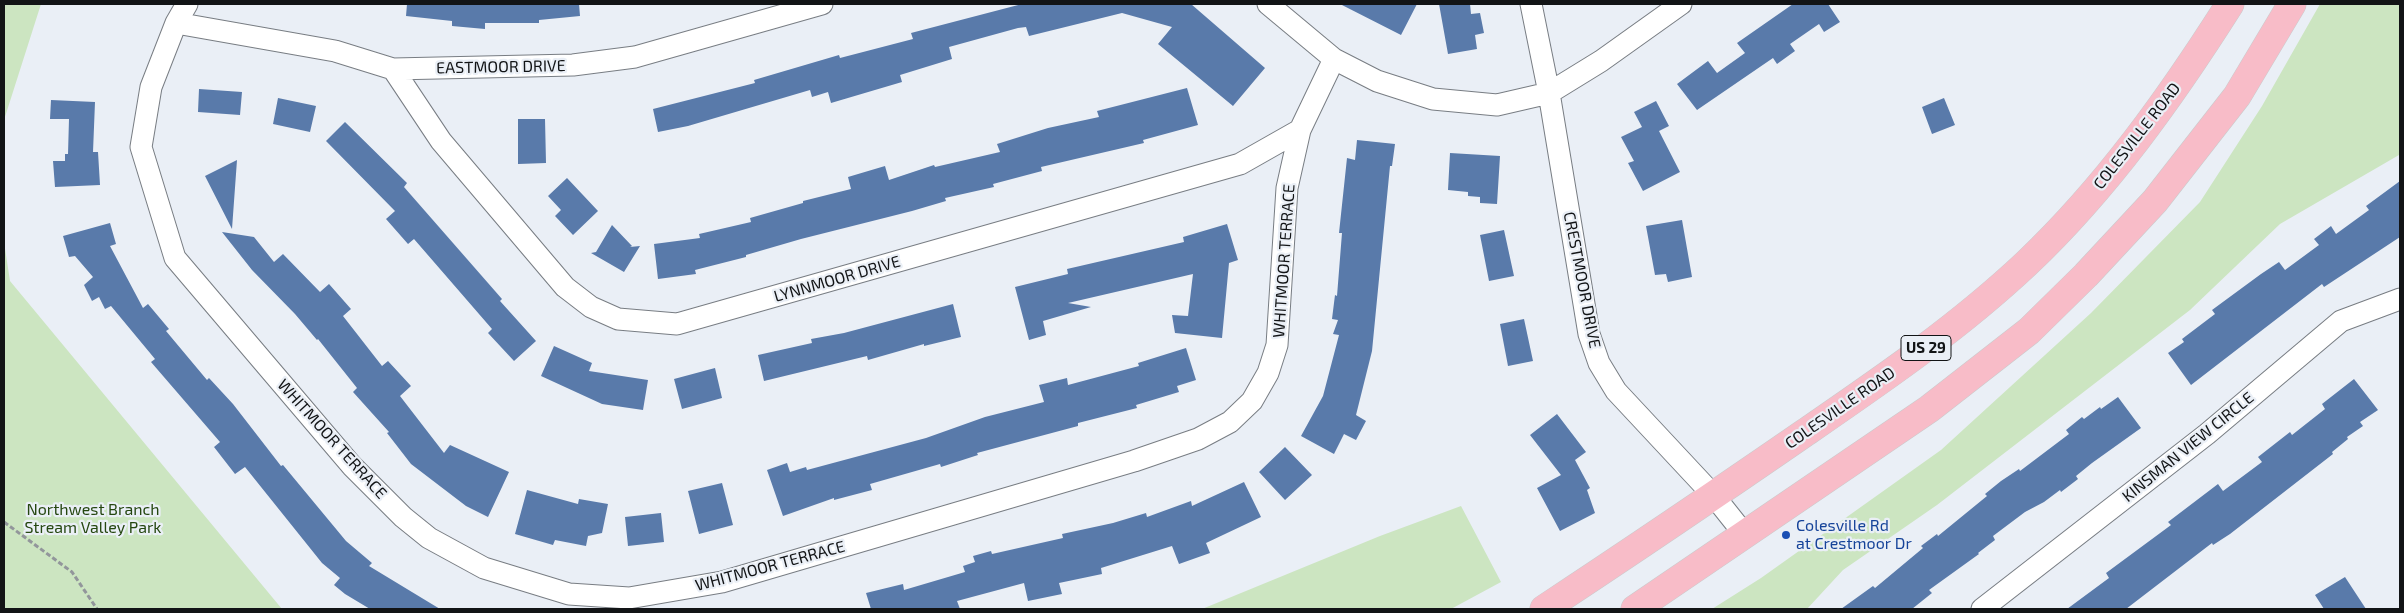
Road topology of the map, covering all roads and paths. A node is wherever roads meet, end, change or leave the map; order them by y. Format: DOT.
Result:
graph roads {
  1 [pos="187,4"];
  2 [pos="822,4"];
  3 [pos="1268,4"];
  4 [pos="1532,4"];
  5 [pos="1682,4"];
  6 [pos="2230,4"];
  7 [pos="2292,4"];
  8 [pos="176,23"];
  9 [pos="1334,59"];
  10 [pos="393,69"];
  11 [pos="1549,93"];
  12 [pos="1300,130"];
  13 [pos="2400,299"];
  14 [pos="1714,496"];
  15 [pos="4,522"];
  16 [pos="1745,535"];
  17 [pos="97,609"];
  18 [pos="1544,609"];
  19 [pos="1635,609"];
  20 [pos="1982,609"];
  1 -- 8 [label="street, WHITMOOR TERRACE"];
  2 -- 10 [label="street, EASTMOOR DRIVE"];
  3 -- 9 [label="street"];
  4 -- 11 [label="street, CRESTMOOR DRIVE"];
  5 -- 11 [label="street"];
  6 -- 14 [label="highway, COLESVILLE ROAD / US 29"];
  7 -- 16 [label="highway"];
  8 -- 10 [label="street, EASTMOOR DRIVE"];
  8 -- 12 [label="street, WHITMOOR TERRACE"];
  9 -- 11 [label="street"];
  9 -- 12 [label="street"];
  10 -- 12 [label="street, LYNNMOOR DRIVE"];
  11 -- 14 [label="street, CRESTMOOR DRIVE"];
  13 -- 20 [label="street, KINSMAN VIEW CIRCLE"];
  14 -- 16 [label="street, CRESTMOOR DRIVE"];
  14 -- 18 [label="highway, COLESVILLE ROAD / US 29"];
  15 -- 17 [label="path"];
  16 -- 19 [label="highway"];
}
